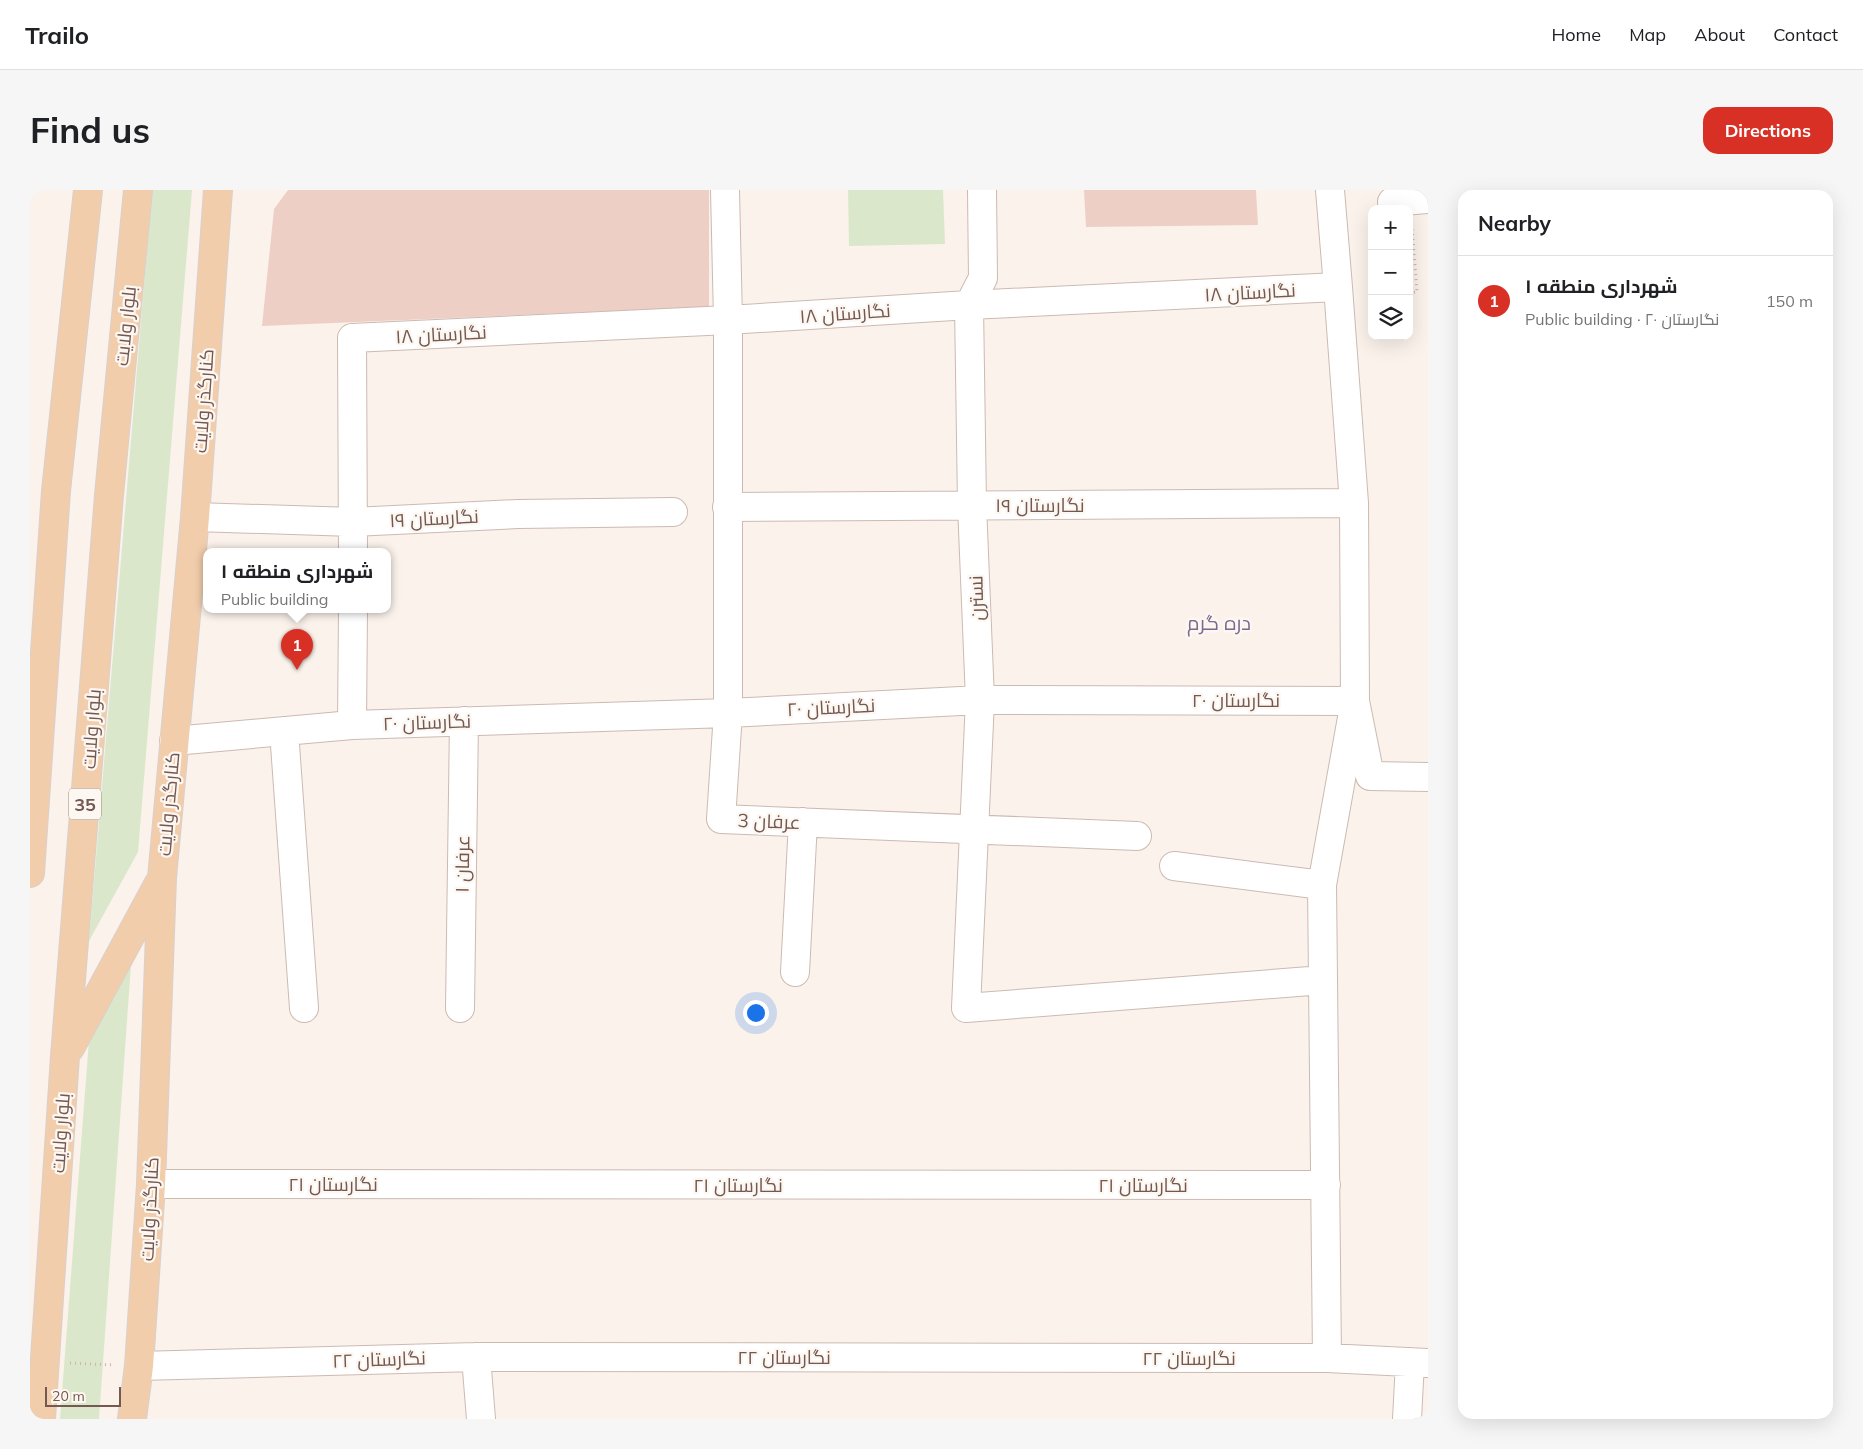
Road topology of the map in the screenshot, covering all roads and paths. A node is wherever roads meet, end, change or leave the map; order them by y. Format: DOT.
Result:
graph roads {
  1 [pos="88,190"];
  2 [pos="138,190"];
  3 [pos="218,190"];
  4 [pos="725,190"];
  5 [pos="982,190"];
  6 [pos="1330,190"];
  7 [pos="1410,201"];
  8 [pos="1338,287"];
  9 [pos="1413,292"];
  10 [pos="969,305"];
  11 [pos="728,320"];
  12 [pos="1354,503"];
  13 [pos="972,505"];
  14 [pos="727,507"];
  15 [pos="673,512"];
  16 [pos="195,517"];
  17 [pos="353,522"];
  18 [pos="353,548"];
  19 [pos="353,613"];
  20 [pos="980,700"];
  21 [pos="1355,700"];
  22 [pos="728,713"];
  23 [pos="464,721"];
  24 [pos="352,725"];
  25 [pos="284,731"];
  26 [pos="174,741"];
  27 [pos="1428,777"];
  28 [pos="803,822"];
  29 [pos="974,830"];
  30 [pos="1137,836"];
  31 [pos="1174,866"];
  32 [pos="30,873"];
  33 [pos="162,878"];
  34 [pos="1322,885"];
  35 [pos="795,972"];
  36 [pos="1323,980"];
  37 [pos="304,1008"];
  38 [pos="460,1008"];
  39 [pos="66,1056"];
  40 [pos="151,1184"];
  41 [pos="1326,1186"];
  42 [pos="476,1357"];
  43 [pos="1328,1358"];
  44 [pos="45,1362"];
  45 [pos="1419,1362"];
  46 [pos="139,1366"];
  47 [pos="41,1419"];
  48 [pos="132,1419"];
  49 [pos="482,1419"];
  50 [pos="1407,1419"];
  1 -- 32 [label="main road"];
  2 -- 39 [label="main road, بلوار ولایت / 35"];
  3 -- 16 [label="main road, کنارگذر ولایت"];
  4 -- 11 [label="street"];
  5 -- 10 [label="street, نسترن"];
  6 -- 8 [label="street"];
  7 -- 9 [label="path"];
  8 -- 10 [label="street, نگارستان ۱۸"];
  8 -- 12 [label="street"];
  10 -- 11 [label="street, نگارستان ۱۸"];
  10 -- 13 [label="street, نسترن"];
  11 -- 14 [label="street"];
  11 -- 17 [label="street, نگارستان ۱۸"];
  12 -- 13 [label="street, نگارستان ۱۹"];
  12 -- 21 [label="street"];
  13 -- 14 [label="street, نگارستان ۱۹"];
  13 -- 20 [label="street, نسترن"];
  14 -- 22 [label="street"];
  15 -- 17 [label="street, نگارستان ۱۹"];
  16 -- 17 [label="street, نگارستان ۱۹"];
  16 -- 26 [label="main road, کنارگذر ولایت"];
  17 -- 18 [label="street"];
  19 -- 24 [label="street"];
  20 -- 21 [label="street, نگارستان ۲۰"];
  20 -- 22 [label="street, نگارستان ۲۰"];
  20 -- 29 [label="street, نسترن"];
  21 -- 27 [label="street"];
  21 -- 34 [label="street"];
  22 -- 23 [label="street, نگارستان ۲۰"];
  22 -- 28 [label="street, عرفان 3"];
  23 -- 24 [label="street, نگارستان ۲۰"];
  23 -- 38 [label="street, عرفان ۱"];
  24 -- 25 [label="street, نگارستان ۲۰"];
  25 -- 26 [label="street, نگارستان ۲۰"];
  25 -- 37 [label="street"];
  26 -- 33 [label="main road, کنارگذر ولایت"];
  28 -- 29 [label="street, عرفان 3"];
  28 -- 35 [label="street"];
  29 -- 30 [label="street, عرفان 3"];
  29 -- 36 [label="street, نسترن"];
  31 -- 34 [label="street"];
  33 -- 39 [label="main road"];
  33 -- 40 [label="main road, کنارگذر ولایت"];
  34 -- 36 [label="street"];
  36 -- 41 [label="street"];
  39 -- 44 [label="main road, بلوار ولایت / 35"];
  40 -- 41 [label="street, نگارستان ۲۱"];
  40 -- 46 [label="main road, کنارگذر ولایت"];
  41 -- 43 [label="street"];
  42 -- 43 [label="street, نگارستان ۲۲"];
  42 -- 46 [label="street, نگارستان ۲۲"];
  42 -- 49 [label="street"];
  43 -- 45 [label="street, نگارستان ۲۲"];
  44 -- 46 [label="path"];
  44 -- 47 [label="main road, بلوار ولایت / 35"];
  45 -- 50 [label="street"];
  46 -- 48 [label="main road, کنارگذر ولایت"];
}
